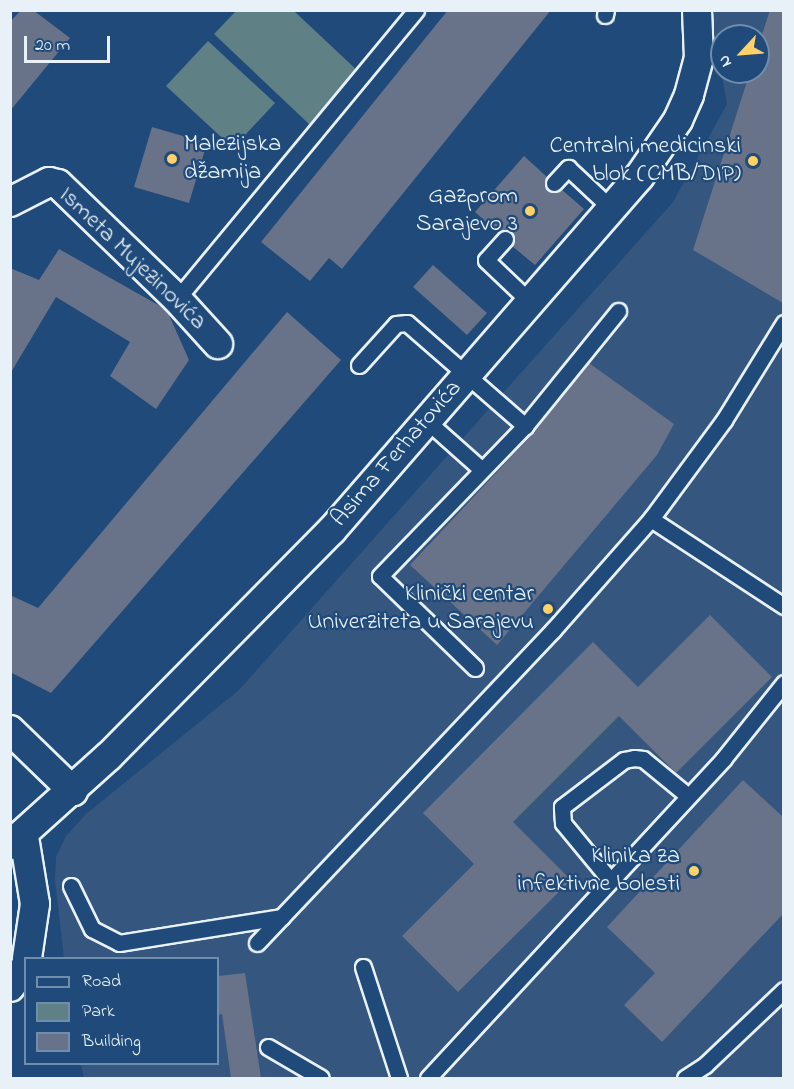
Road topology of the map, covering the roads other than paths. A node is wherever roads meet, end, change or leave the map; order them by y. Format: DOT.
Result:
graph roads {
  1 [pos="416,10"];
  2 [pos="698,10"];
  3 [pos="554,183"];
  4 [pos="10,202"];
  5 [pos="612,209"];
  6 [pos="505,239"];
  7 [pos="177,299"];
  8 [pos="528,300"];
  9 [pos="618,311"];
  10 [pos="783,323"];
  11 [pos="218,344"];
  12 [pos="359,365"];
  13 [pos="467,372"];
  14 [pos="427,421"];
  15 [pos="525,426"];
  16 [pos="481,469"];
  17 [pos="651,519"];
  18 [pos="783,606"];
  19 [pos="475,668"];
  20 [pos="783,684"];
  21 [pos="10,730"];
  22 [pos="73,791"];
  23 [pos="688,796"];
  24 [pos="17,841"];
  25 [pos="610,880"];
  26 [pos="71,886"];
  27 [pos="282,916"];
  28 [pos="257,943"];
  29 [pos="27,957"];
  30 [pos="363,967"];
  31 [pos="24,969"];
  32 [pos="10,987"];
  33 [pos="783,990"];
  34 [pos="268,1047"];
  35 [pos="321,1078"];
  36 [pos="399,1078"];
  37 [pos="428,1078"];
  38 [pos="685,1078"];
  1 -- 7 [label="lane"];
  2 -- 5 [label="street, Asima Ferhatovića"];
  3 -- 5 [label="lane"];
  4 -- 7 [label="street, Ismeta Mujezinovića"];
  5 -- 8 [label="street, Asima Ferhatovića"];
  6 -- 8 [label="lane"];
  7 -- 11 [label="street, Ismeta Mujezinovića"];
  8 -- 13 [label="street, Asima Ferhatovića"];
  9 -- 15 [label="lane"];
  10 -- 17 [label="lane"];
  12 -- 13 [label="lane"];
  13 -- 14 [label="street, Asima Ferhatovića"];
  13 -- 15 [label="lane"];
  14 -- 16 [label="lane"];
  14 -- 22 [label="street, Asima Ferhatovića"];
  15 -- 16 [label="lane"];
  16 -- 19 [label="lane"];
  17 -- 18 [label="lane"];
  17 -- 27 [label="lane"];
  20 -- 23 [label="lane"];
  21 -- 22 [label="street"];
  22 -- 24 [label="street, Asima Ferhatovića"];
  23 -- 25 [label="lane"];
  23 -- 25 [label="lane"];
  24 -- 29 [label="street"];
  25 -- 37 [label="lane"];
  26 -- 27 [label="lane"];
  27 -- 28 [label="lane"];
  30 -- 36 [label="lane"];
  31 -- 32 [label="street"];
  33 -- 38 [label="lane"];
  34 -- 35 [label="lane"];
}
